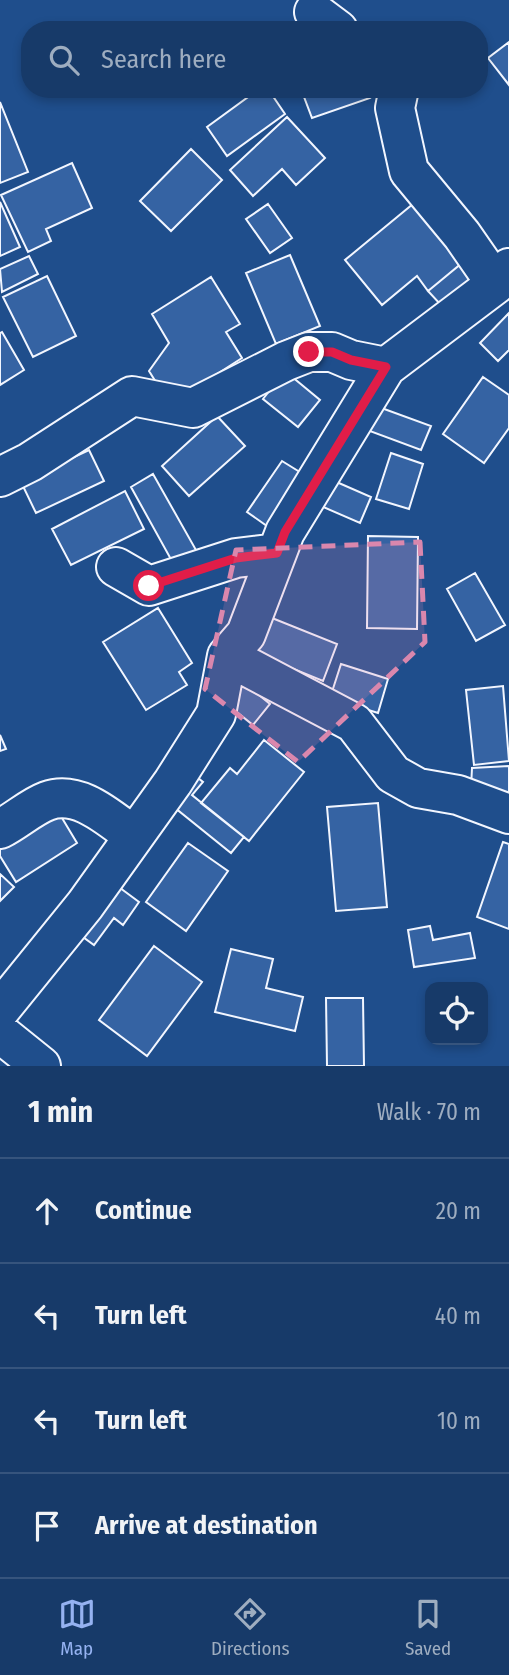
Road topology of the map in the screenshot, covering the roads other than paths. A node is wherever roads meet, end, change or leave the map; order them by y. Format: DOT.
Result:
graph roads {
  1 [pos="397,98"];
  2 [pos="503,276"];
  3 [pos="386,367"];
  4 [pos="6,466"];
  5 [pos="277,553"];
  6 [pos="116,567"];
  7 [pos="227,656"];
  8 [pos="509,814"];
  9 [pos="0,828"];
  10 [pos="134,836"];
  11 [pos="0,1010"];
  12 [pos="0,1033"];
  13 [pos="41,1066"];
  1 -- 2 [label="street"];
  2 -- 3 [label="street"];
  3 -- 4 [label="street"];
  3 -- 5 [label="street"];
  5 -- 6 [label="street"];
  5 -- 7 [label="street"];
  7 -- 8 [label="street"];
  7 -- 10 [label="street"];
  9 -- 10 [label="street"];
  10 -- 11 [label="street"];
  12 -- 13 [label="street"];
}
